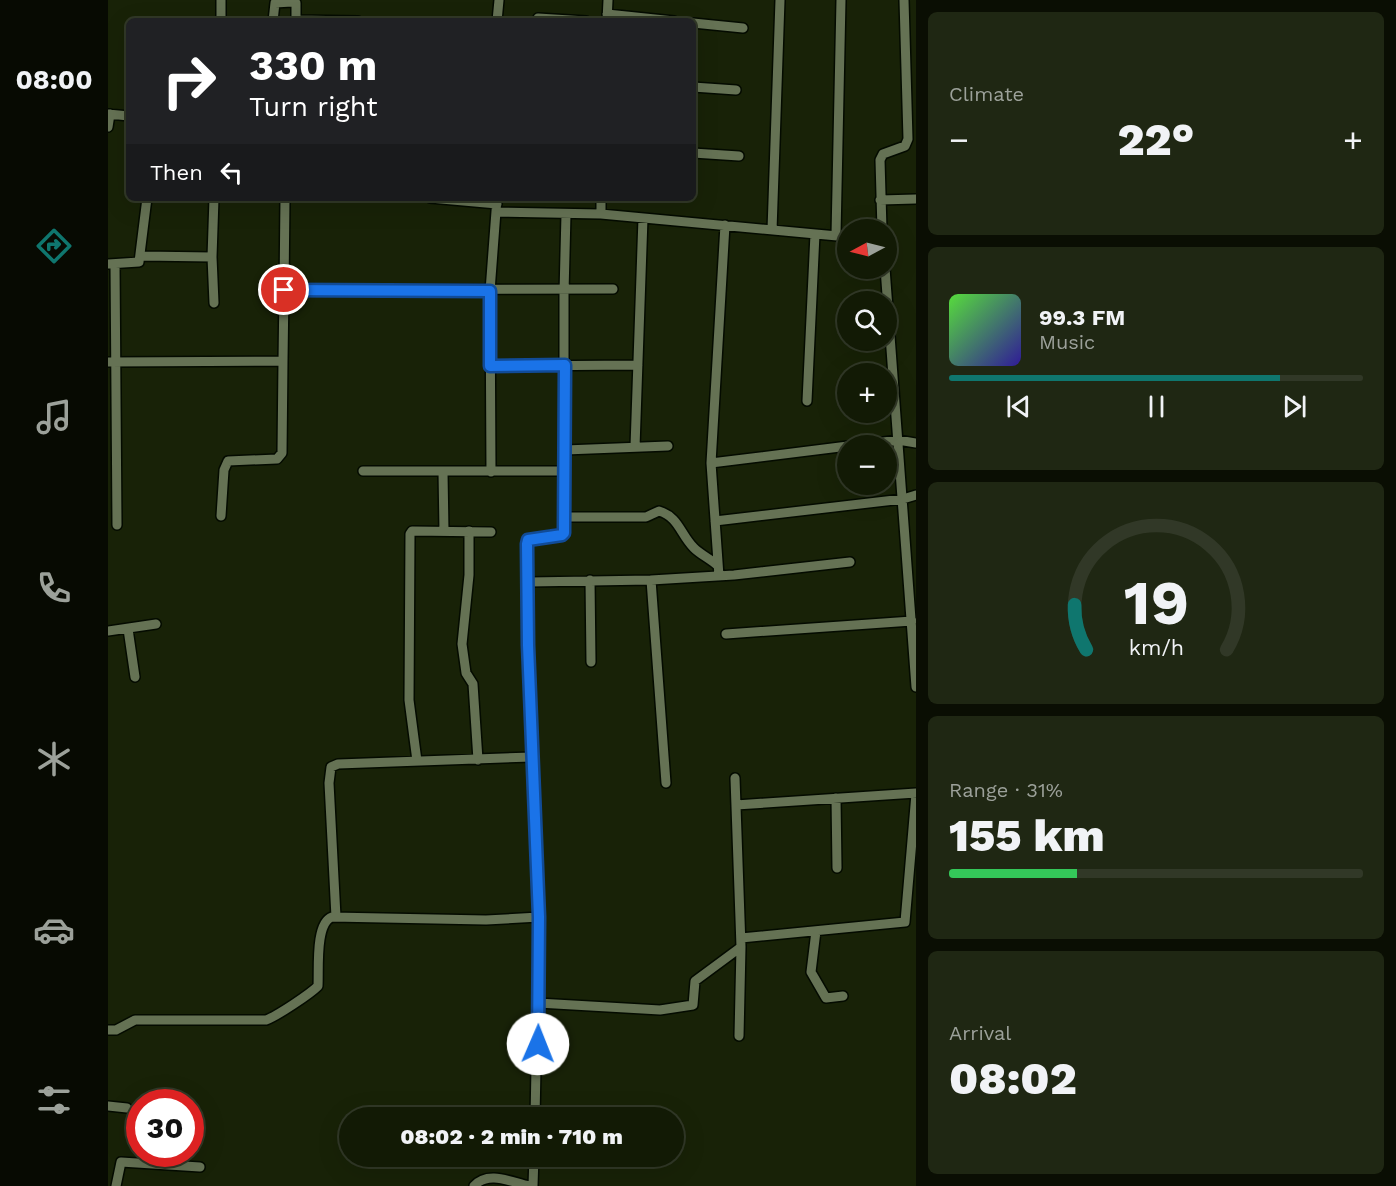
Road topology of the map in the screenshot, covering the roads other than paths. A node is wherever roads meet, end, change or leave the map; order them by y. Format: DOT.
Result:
graph roads {
  1 [pos="221,0"];
  2 [pos="500,0"];
  3 [pos="608,0"];
  4 [pos="780,0"];
  5 [pos="841,0"];
  6 [pos="904,0"];
  7 [pos="292,1"];
  8 [pos="221,18"];
  9 [pos="273,18"];
  10 [pos="296,18"];
  11 [pos="497,18"];
  12 [pos="607,18"];
  13 [pos="696,23"];
  14 [pos="743,28"];
  15 [pos="696,87"];
  16 [pos="736,90"];
  17 [pos="109,114"];
  18 [pos="126,116"];
  19 [pos="108,127"];
  20 [pos="696,153"];
  21 [pos="739,156"];
  22 [pos="916,199"];
  23 [pos="880,200"];
  24 [pos="147,201"];
  25 [pos="214,201"];
  26 [pos="285,201"];
  27 [pos="459,201"];
  28 [pos="601,201"];
  29 [pos="497,205"];
  30 [pos="567,214"];
  31 [pos="601,214"];
  32 [pos="643,218"];
  33 [pos="881,219"];
  34 [pos="724,225"];
  35 [pos="772,230"];
  36 [pos="815,234"];
  37 [pos="836,236"];
  38 [pos="142,256"];
  39 [pos="212,257"];
  40 [pos="111,264"];
  41 [pos="886,279"];
  42 [pos="613,289"];
  43 [pos="284,290"];
  44 [pos="564,290"];
  45 [pos="490,291"];
  46 [pos="214,303"];
  47 [pos="283,361"];
  48 [pos="111,362"];
  49 [pos="565,365"];
  50 [pos="638,365"];
  51 [pos="490,366"];
  52 [pos="807,401"];
  53 [pos="898,440"];
  54 [pos="916,443"];
  55 [pos="668,446"];
  56 [pos="636,447"];
  57 [pos="837,447"];
  58 [pos="565,450"];
  59 [pos="711,463"];
  60 [pos="363,471"];
  61 [pos="565,471"];
  62 [pos="442,472"];
  63 [pos="491,472"];
  64 [pos="916,495"];
  65 [pos="903,499"];
  66 [pos="221,516"];
  67 [pos="565,518"];
  68 [pos="715,521"];
  69 [pos="117,525"];
  70 [pos="444,531"];
  71 [pos="469,531"];
  72 [pos="491,532"];
  73 [pos="850,562"];
  74 [pos="717,564"];
  75 [pos="719,576"];
  76 [pos="590,580"];
  77 [pos="651,580"];
  78 [pos="529,582"];
  79 [pos="912,621"];
  80 [pos="156,624"];
  81 [pos="128,628"];
  82 [pos="108,631"];
  83 [pos="726,634"];
  84 [pos="591,662"];
  85 [pos="135,677"];
  86 [pos="916,687"];
  87 [pos="532,757"];
  88 [pos="478,760"];
  89 [pos="417,761"];
  90 [pos="735,778"];
  91 [pos="666,783"];
  92 [pos="916,794"];
  93 [pos="836,798"];
  94 [pos="736,805"];
  95 [pos="837,868"];
  96 [pos="912,888"];
  97 [pos="336,917"];
  98 [pos="539,917"];
  99 [pos="816,931"];
  100 [pos="741,943"];
  101 [pos="843,996"];
  102 [pos="538,1003"];
  103 [pos="108,1030"];
  104 [pos="739,1036"];
  105 [pos="108,1106"];
  106 [pos="535,1107"];
  107 [pos="126,1108"];
  108 [pos="126,1162"];
  109 [pos="533,1167"];
  110 [pos="116,1186"];
  111 [pos="474,1186"];
  112 [pos="531,1186"];
  1 -- 8 [label="street"];
  2 -- 11 [label="street"];
  3 -- 12 [label="street"];
  4 -- 35 [label="street"];
  5 -- 37 [label="street"];
  6 -- 23 [label="street"];
  7 -- 9 [label="street"];
  7 -- 10 [label="street"];
  13 -- 14 [label="street"];
  15 -- 16 [label="street"];
  17 -- 18 [label="street"];
  17 -- 19 [label="street"];
  20 -- 21 [label="street"];
  22 -- 23 [label="street"];
  23 -- 33 [label="street"];
  24 -- 38 [label="street"];
  25 -- 39 [label="street"];
  26 -- 43 [label="street"];
  27 -- 29 [label="street"];
  28 -- 31 [label="street"];
  29 -- 30 [label="street"];
  29 -- 45 [label="street"];
  30 -- 31 [label="street"];
  30 -- 44 [label="street"];
  31 -- 32 [label="street"];
  32 -- 34 [label="street"];
  32 -- 50 [label="street"];
  34 -- 35 [label="street"];
  34 -- 59 [label="street"];
  35 -- 36 [label="street"];
  36 -- 37 [label="street"];
  36 -- 52 [label="street"];
  38 -- 39 [label="street"];
  38 -- 40 [label="street"];
  39 -- 46 [label="street"];
  40 -- 48 [label="street"];
  41 -- 53 [label="street"];
  42 -- 44 [label="street"];
  43 -- 45 [label="street"];
  43 -- 47 [label="street"];
  44 -- 45 [label="street"];
  44 -- 49 [label="street"];
  45 -- 51 [label="street"];
  47 -- 48 [label="street"];
  47 -- 66 [label="street"];
  48 -- 69 [label="street"];
  49 -- 50 [label="street"];
  49 -- 51 [label="street"];
  49 -- 58 [label="street"];
  50 -- 56 [label="street"];
  51 -- 63 [label="street"];
  53 -- 54 [label="street"];
  53 -- 65 [label="street"];
  55 -- 56 [label="street"];
  56 -- 58 [label="street"];
  57 -- 59 [label="street"];
  58 -- 61 [label="street"];
  59 -- 68 [label="street"];
  60 -- 62 [label="street"];
  61 -- 63 [label="street"];
  61 -- 67 [label="street"];
  62 -- 63 [label="street"];
  62 -- 70 [label="street"];
  64 -- 65 [label="street"];
  65 -- 68 [label="street"];
  65 -- 79 [label="street"];
  67 -- 74 [label="street"];
  67 -- 78 [label="street"];
  68 -- 74 [label="street"];
  70 -- 71 [label="street"];
  70 -- 89 [label="street"];
  71 -- 72 [label="street"];
  71 -- 88 [label="street"];
  73 -- 75 [label="street"];
  74 -- 75 [label="street"];
  75 -- 77 [label="street"];
  76 -- 77 [label="street"];
  76 -- 78 [label="street"];
  76 -- 84 [label="street"];
  77 -- 91 [label="street"];
  78 -- 87 [label="street"];
  79 -- 83 [label="street"];
  79 -- 86 [label="street"];
  80 -- 81 [label="street"];
  81 -- 82 [label="street"];
  81 -- 85 [label="street"];
  87 -- 88 [label="street"];
  87 -- 98 [label="street"];
  88 -- 89 [label="street"];
  89 -- 97 [label="street"];
  90 -- 94 [label="street"];
  92 -- 93 [label="street"];
  92 -- 96 [label="street"];
  93 -- 94 [label="street"];
  93 -- 95 [label="street"];
  94 -- 100 [label="street"];
  96 -- 99 [label="street"];
  97 -- 98 [label="street"];
  97 -- 103 [label="street"];
  98 -- 102 [label="street"];
  99 -- 100 [label="street"];
  99 -- 101 [label="street"];
  100 -- 102 [label="street"];
  100 -- 104 [label="street"];
  102 -- 106 [label="street"];
  105 -- 107 [label="street"];
  108 -- 110 [label="street"];
  109 -- 112 [label="street"];
  111 -- 112 [label="street"];
}
